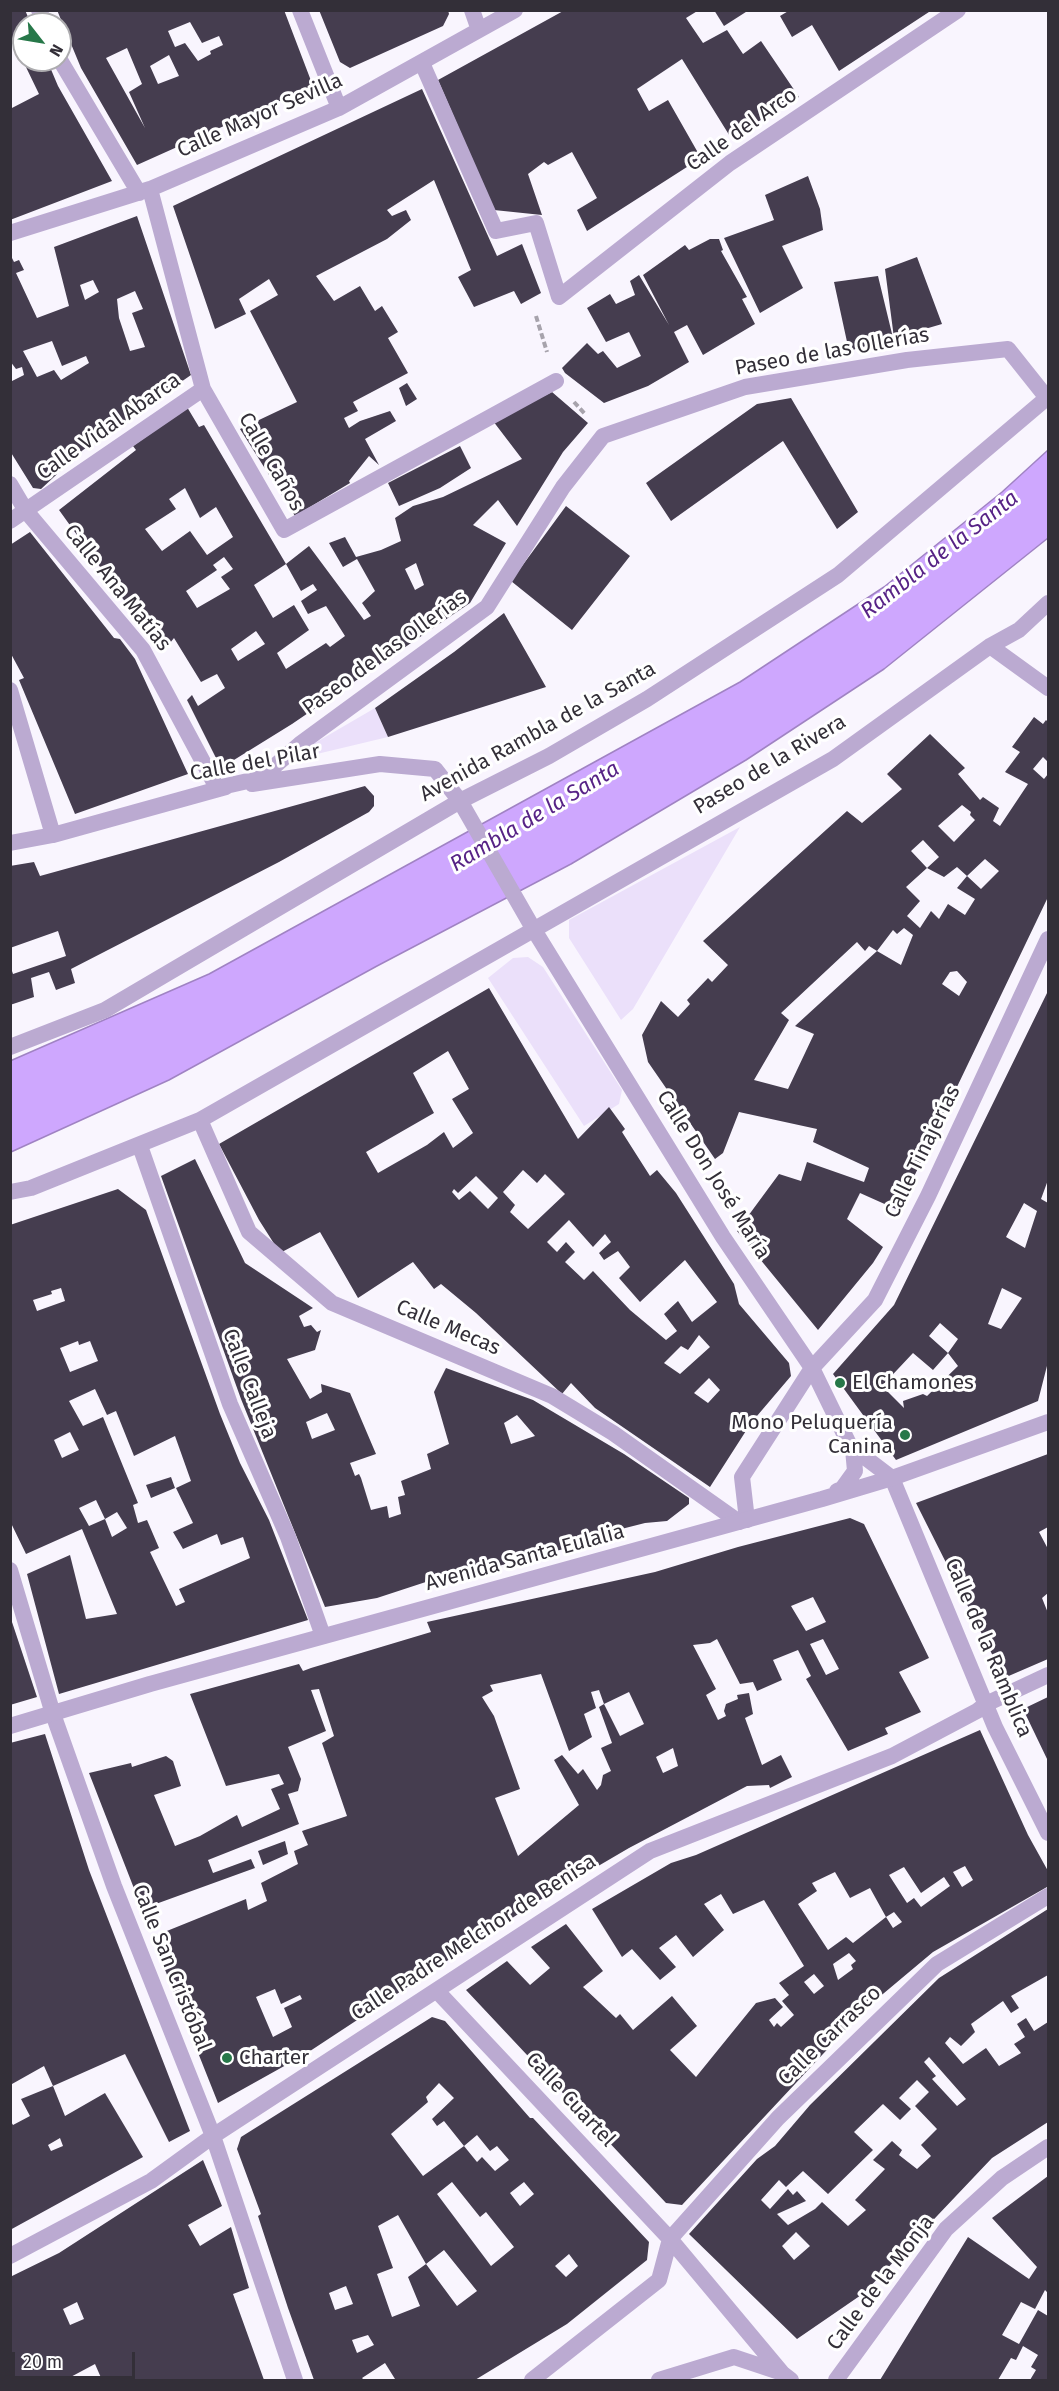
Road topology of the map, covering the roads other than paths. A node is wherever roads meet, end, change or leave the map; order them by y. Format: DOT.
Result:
graph roads {
  1 [pos="300,10"];
  2 [pos="472,10"];
  3 [pos="515,10"];
  4 [pos="958,10"];
  5 [pos="478,30"];
  6 [pos="422,63"];
  7 [pos="68,72"];
  8 [pos="339,108"];
  9 [pos="145,191"];
  10 [pos="10,233"];
  11 [pos="555,381"];
  12 [pos="203,389"];
  13 [pos="1048,398"];
  14 [pos="10,484"];
  15 [pos="26,511"];
  16 [pos="10,521"];
  17 [pos="1048,603"];
  18 [pos="990,646"];
  19 [pos="1048,688"];
  20 [pos="10,690"];
  21 [pos="217,788"];
  22 [pos="460,801"];
  23 [pos="53,835"];
  24 [pos="10,843"];
  25 [pos="534,930"];
  26 [pos="1048,939"];
  27 [pos="10,1047"];
  28 [pos="200,1120"];
  29 [pos="140,1146"];
  30 [pos="10,1192"];
  31 [pos="812,1368"];
  32 [pos="1048,1421"];
  33 [pos="852,1448"];
  34 [pos="892,1478"];
  35 [pos="822,1499"];
  36 [pos="743,1521"];
  37 [pos="10,1570"];
  38 [pos="323,1636"];
  39 [pos="1048,1675"];
  40 [pos="986,1704"];
  41 [pos="53,1714"];
  42 [pos="10,1726"];
  43 [pos="1048,1833"];
  44 [pos="1048,1896"];
  45 [pos="437,1991"];
  46 [pos="213,2136"];
  47 [pos="1048,2147"];
  48 [pos="670,2240"];
  49 [pos="10,2256"];
  50 [pos="786,2377"];
  51 [pos="295,2380"];
  52 [pos="532,2380"];
  53 [pos="659,2380"];
  54 [pos="836,2380"];
  1 -- 8 [label="street"];
  2 -- 5 [label="street"];
  3 -- 5 [label="street, Calle Mayor Sevilla"];
  4 -- 6 [label="street, Calle del Arco"];
  5 -- 6 [label="street, Calle Mayor Sevilla"];
  6 -- 8 [label="street, Calle Mayor Sevilla"];
  7 -- 9 [label="street, Calle Caños"];
  8 -- 9 [label="street, Calle Mayor Sevilla"];
  9 -- 10 [label="street, Calle Mayor Sevilla"];
  9 -- 12 [label="street, Calle Caños"];
  11 -- 12 [label="street, Calle Caños"];
  12 -- 15 [label="street, Calle Vidal Abarca"];
  13 -- 21 [label="street, Paseo de las Ollerías"];
  13 -- 22 [label="street, Avenida Rambla de la Santa"];
  14 -- 15 [label="street, Calle Ana Matías"];
  15 -- 16 [label="street, Calle Vidal Abarca"];
  15 -- 21 [label="street, Calle Ana Matías"];
  17 -- 18 [label="street, Paseo de la Rivera"];
  18 -- 19 [label="street"];
  18 -- 25 [label="street, Paseo de la Rivera"];
  20 -- 23 [label="street"];
  21 -- 22 [label="street, Calle del Pilar"];
  21 -- 23 [label="street, Calle del Pilar"];
  22 -- 25 [label="street, Calle del Pilar"];
  22 -- 27 [label="street, Avenida Rambla de la Santa"];
  23 -- 24 [label="street, Calle del Pilar"];
  25 -- 28 [label="street"];
  25 -- 31 [label="street, Calle Don José María"];
  26 -- 31 [label="street, Calle Tinajerías"];
  28 -- 29 [label="street"];
  28 -- 36 [label="street, Calle Mecas"];
  29 -- 30 [label="street"];
  29 -- 38 [label="street, Calle Calleja"];
  31 -- 33 [label="street, Calle Don José María"];
  31 -- 36 [label="street, Calle Tinajerías"];
  32 -- 34 [label="street, Avenida Santa Eulalia"];
  33 -- 34 [label="street"];
  33 -- 35 [label="street"];
  34 -- 35 [label="street, Avenida Santa Eulalia"];
  34 -- 40 [label="street, Calle de la Ramblica"];
  35 -- 36 [label="street, Avenida Santa Eulalia"];
  36 -- 38 [label="street, Avenida Santa Eulalia"];
  37 -- 41 [label="street, Calle San Cristóbal"];
  38 -- 41 [label="street, Avenida Santa Eulalia"];
  39 -- 40 [label="street, Calle Padre Melchor de Benisa"];
  40 -- 43 [label="street, Calle de la Ramblica"];
  40 -- 45 [label="street, Calle Padre Melchor de Benisa"];
  41 -- 42 [label="street, Avenida Santa Eulalia"];
  41 -- 46 [label="street, Calle San Cristóbal"];
  44 -- 48 [label="street, Calle Carrasco"];
  45 -- 46 [label="street, Calle Padre Melchor de Benisa"];
  45 -- 48 [label="street, Calle Cuartel"];
  46 -- 49 [label="street, Calle Padre Melchor de Benisa"];
  46 -- 51 [label="street, Calle San Cristóbal"];
  47 -- 54 [label="street, Calle de la Monja"];
  48 -- 50 [label="street, Calle Cuartel"];
  48 -- 52 [label="street"];
  50 -- 53 [label="street"];
}
